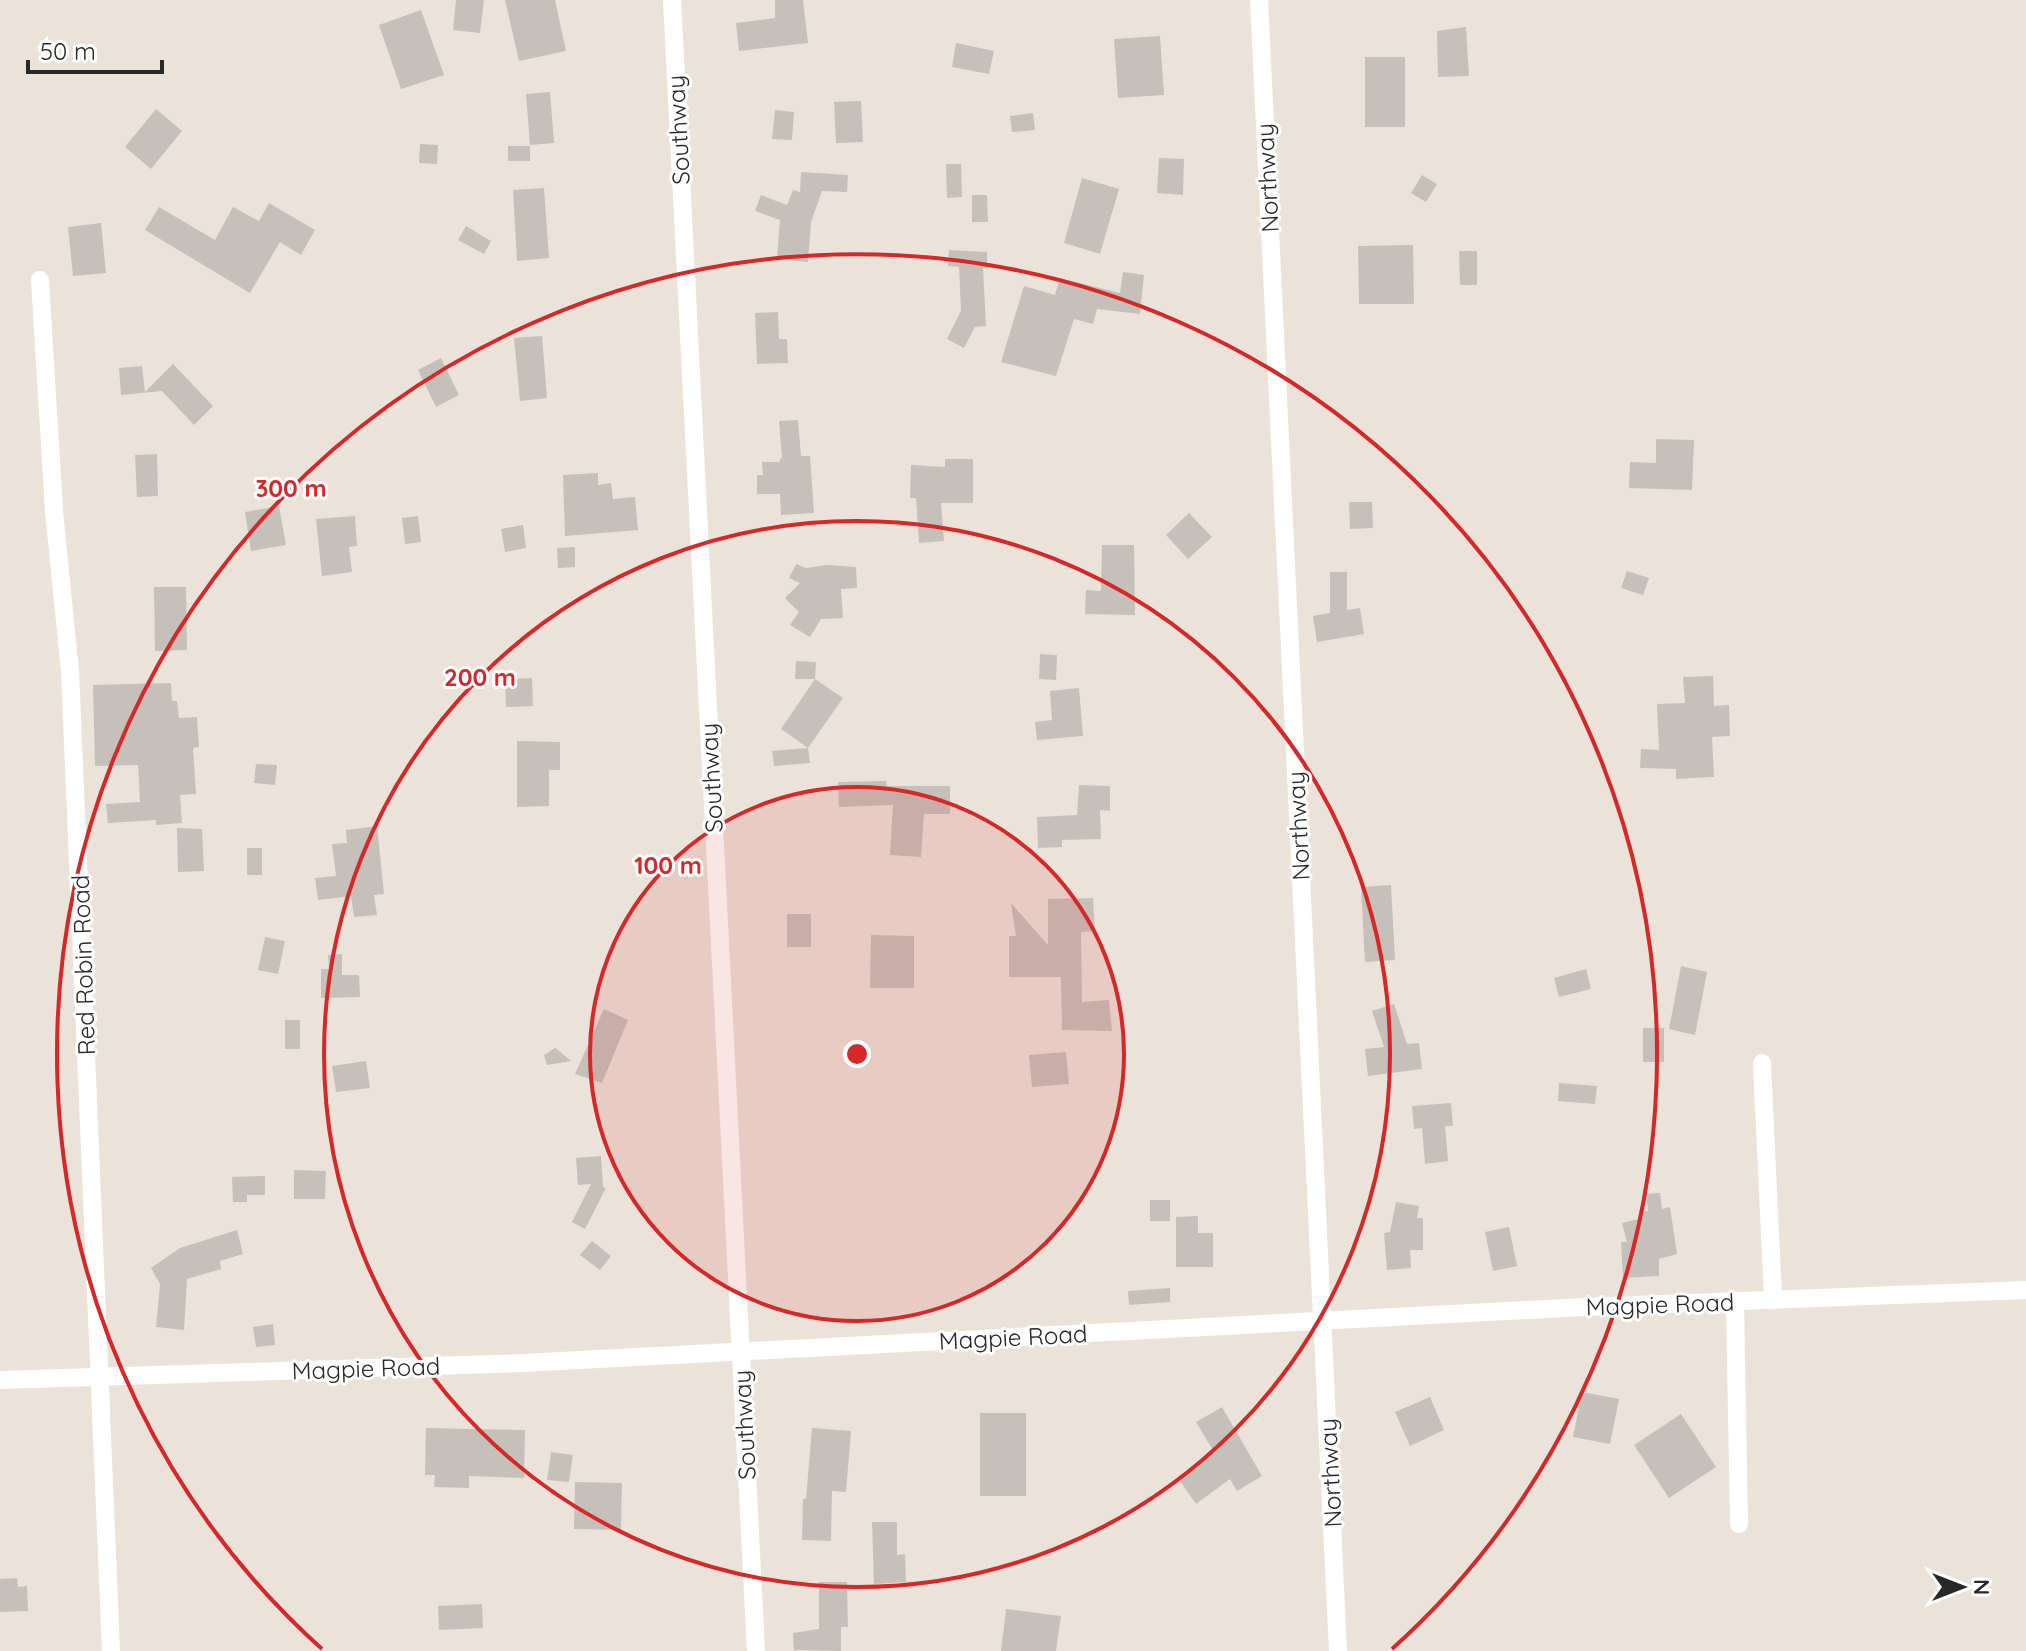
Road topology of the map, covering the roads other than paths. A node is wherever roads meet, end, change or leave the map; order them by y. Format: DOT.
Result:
graph roads {
  1 [pos="672,0"];
  2 [pos="1259,0"];
  3 [pos="40,280"];
  4 [pos="1762,1063"];
  5 [pos="2026,1290"];
  6 [pos="1773,1298"];
  7 [pos="1735,1302"];
  8 [pos="1323,1322"];
  9 [pos="740,1350"];
  10 [pos="100,1377"];
  11 [pos="0,1380"];
  12 [pos="1739,1524"];
  13 [pos="111,1651"];
  14 [pos="756,1651"];
  15 [pos="1338,1651"];
  1 -- 9 [label="street, Southway"];
  2 -- 8 [label="street, Northway"];
  3 -- 10 [label="street, Red Robin Road"];
  4 -- 6 [label="street"];
  5 -- 6 [label="street, Magpie Road"];
  6 -- 7 [label="street, Magpie Road"];
  7 -- 8 [label="street, Magpie Road"];
  7 -- 12 [label="street"];
  8 -- 9 [label="street, Magpie Road"];
  8 -- 15 [label="street, Northway"];
  9 -- 10 [label="street, Magpie Road"];
  9 -- 14 [label="street, Southway"];
  10 -- 11 [label="street, Magpie Road"];
  10 -- 13 [label="street, Red Robin Road"];
}
